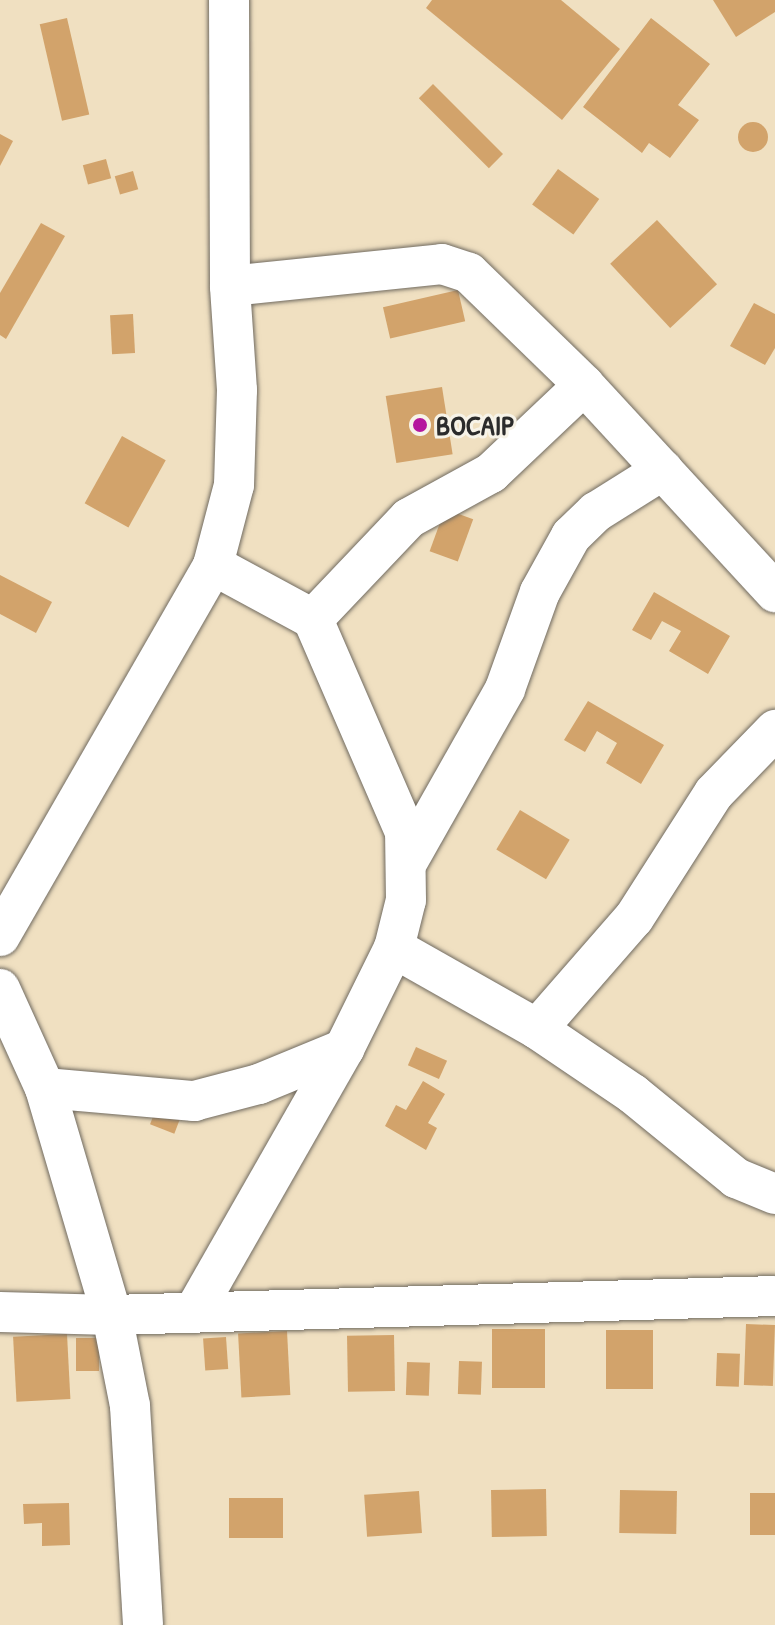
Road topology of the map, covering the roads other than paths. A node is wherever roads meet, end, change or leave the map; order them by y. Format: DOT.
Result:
graph roads {
  1 [pos="229,0"];
  2 [pos="230,286"];
  3 [pos="584,385"];
  4 [pos="663,470"];
  5 [pos="213,565"];
  6 [pos="775,592"];
  7 [pos="313,619"];
  8 [pos="775,730"];
  9 [pos="409,859"];
  10 [pos="0,936"];
  11 [pos="394,948"];
  12 [pos="0,989"];
  13 [pos="537,1029"];
  14 [pos="344,1049"];
  15 [pos="45,1088"];
  16 [pos="775,1194"];
  17 [pos="775,1296"];
  18 [pos="0,1312"];
  19 [pos="194,1312"];
  20 [pos="112,1315"];
  21 [pos="143,1625"];
  1 -- 2 [label="street"];
  2 -- 3 [label="street"];
  2 -- 5 [label="street"];
  3 -- 4 [label="street"];
  3 -- 7 [label="street"];
  4 -- 6 [label="street"];
  4 -- 9 [label="street"];
  5 -- 7 [label="street"];
  5 -- 10 [label="street"];
  7 -- 9 [label="street"];
  8 -- 13 [label="street"];
  9 -- 11 [label="street"];
  11 -- 13 [label="street"];
  11 -- 14 [label="street"];
  12 -- 15 [label="street"];
  13 -- 16 [label="street"];
  14 -- 15 [label="street"];
  14 -- 19 [label="street"];
  15 -- 20 [label="street"];
  17 -- 19 [label="street"];
  18 -- 20 [label="street"];
  19 -- 20 [label="street"];
  20 -- 21 [label="street"];
}
